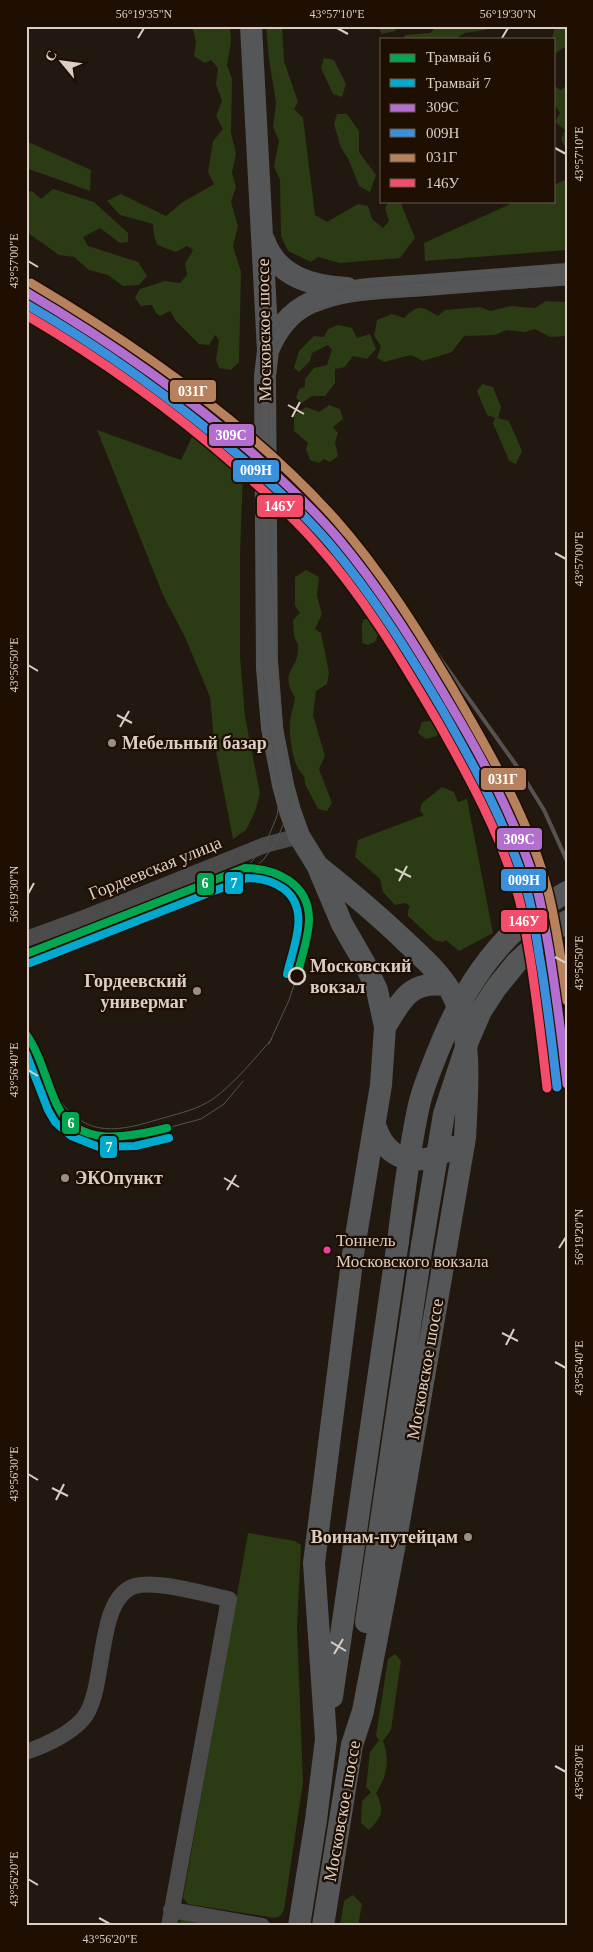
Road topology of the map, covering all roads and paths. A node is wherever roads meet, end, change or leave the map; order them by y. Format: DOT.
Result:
graph roads {
  1 [pos="251,26"];
  2 [pos="262,234"];
  3 [pos="567,274"];
  4 [pos="366,289"];
  5 [pos="268,351"];
  6 [pos="299,836"];
  7 [pos="317,865"];
  8 [pos="567,892"];
  9 [pos="567,921"];
  10 [pos="26,939"];
  11 [pos="445,985"];
  12 [pos="385,1027"];
  13 [pos="374,1125"];
  14 [pos="464,1138"];
  15 [pos="326,1739"];
  16 [pos="352,1745"];
  17 [pos="26,1752"];
  18 [pos="170,1918"];
  19 [pos="262,1926"];
  20 [pos="299,1926"];
  21 [pos="323,1926"];
  1 -- 2 [label="main road, Московское шоссе"];
  2 -- 4 [label="main road"];
  2 -- 5 [label="main road, Московское шоссе"];
  3 -- 4 [label="main road"];
  4 -- 5 [label="main road"];
  5 -- 6 [label="main road, Московское шоссе"];
  6 -- 7 [label="main road, Московское шоссе"];
  6 -- 10 [label="street, Гордеевская улица"];
  7 -- 11 [label="main road, Московское шоссе"];
  7 -- 12 [label="main road, Московское шоссе"];
  8 -- 15 [label="main road, bridge"];
  9 -- 16 [label="main road, bridge"];
  11 -- 12 [label="main road"];
  11 -- 14 [label="main road, Московское шоссе"];
  12 -- 13 [label="main road, Московское шоссе"];
  13 -- 14 [label="main road"];
  13 -- 15 [label="main road, Московское шоссе"];
  14 -- 16 [label="main road, Московское шоссе"];
  15 -- 20 [label="main road, Московское шоссе"];
  16 -- 21 [label="main road, Московское шоссе"];
  17 -- 18 [label="street"];
  18 -- 19 [label="street"];
}
